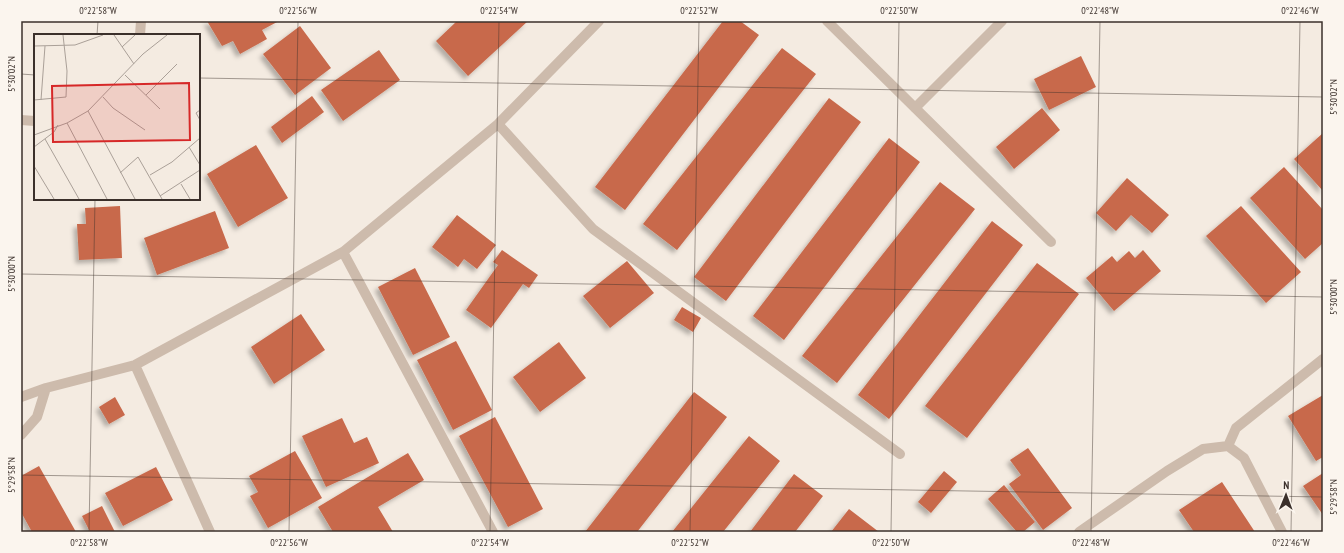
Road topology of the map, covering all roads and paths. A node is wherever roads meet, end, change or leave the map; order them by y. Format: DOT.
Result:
graph roads {
  1 [pos="141,21"];
  2 [pos="599,21"];
  3 [pos="827,21"];
  4 [pos="1002,21"];
  5 [pos="140,34"];
  6 [pos="915,108"];
  7 [pos="21,120"];
  8 [pos="34,121"];
  9 [pos="498,124"];
  10 [pos="1051,242"];
  11 [pos="343,252"];
  12 [pos="1323,359"];
  13 [pos="135,365"];
  14 [pos="46,388"];
  15 [pos="21,397"];
  16 [pos="21,435"];
  17 [pos="1228,446"];
  18 [pos="900,454"];
  19 [pos="210,532"];
  20 [pos="493,532"];
  21 [pos="1079,532"];
  22 [pos="1282,532"];
  1 -- 5 [label="street"];
  2 -- 9 [label="street"];
  3 -- 6 [label="street"];
  4 -- 6 [label="street"];
  6 -- 10 [label="street"];
  7 -- 8 [label="street"];
  9 -- 11 [label="street"];
  9 -- 18 [label="street"];
  11 -- 13 [label="street"];
  11 -- 20 [label="street"];
  12 -- 17 [label="street"];
  13 -- 14 [label="street"];
  13 -- 19 [label="street"];
  14 -- 15 [label="street"];
  14 -- 16 [label="street"];
  17 -- 21 [label="street"];
  17 -- 22 [label="street"];
}
